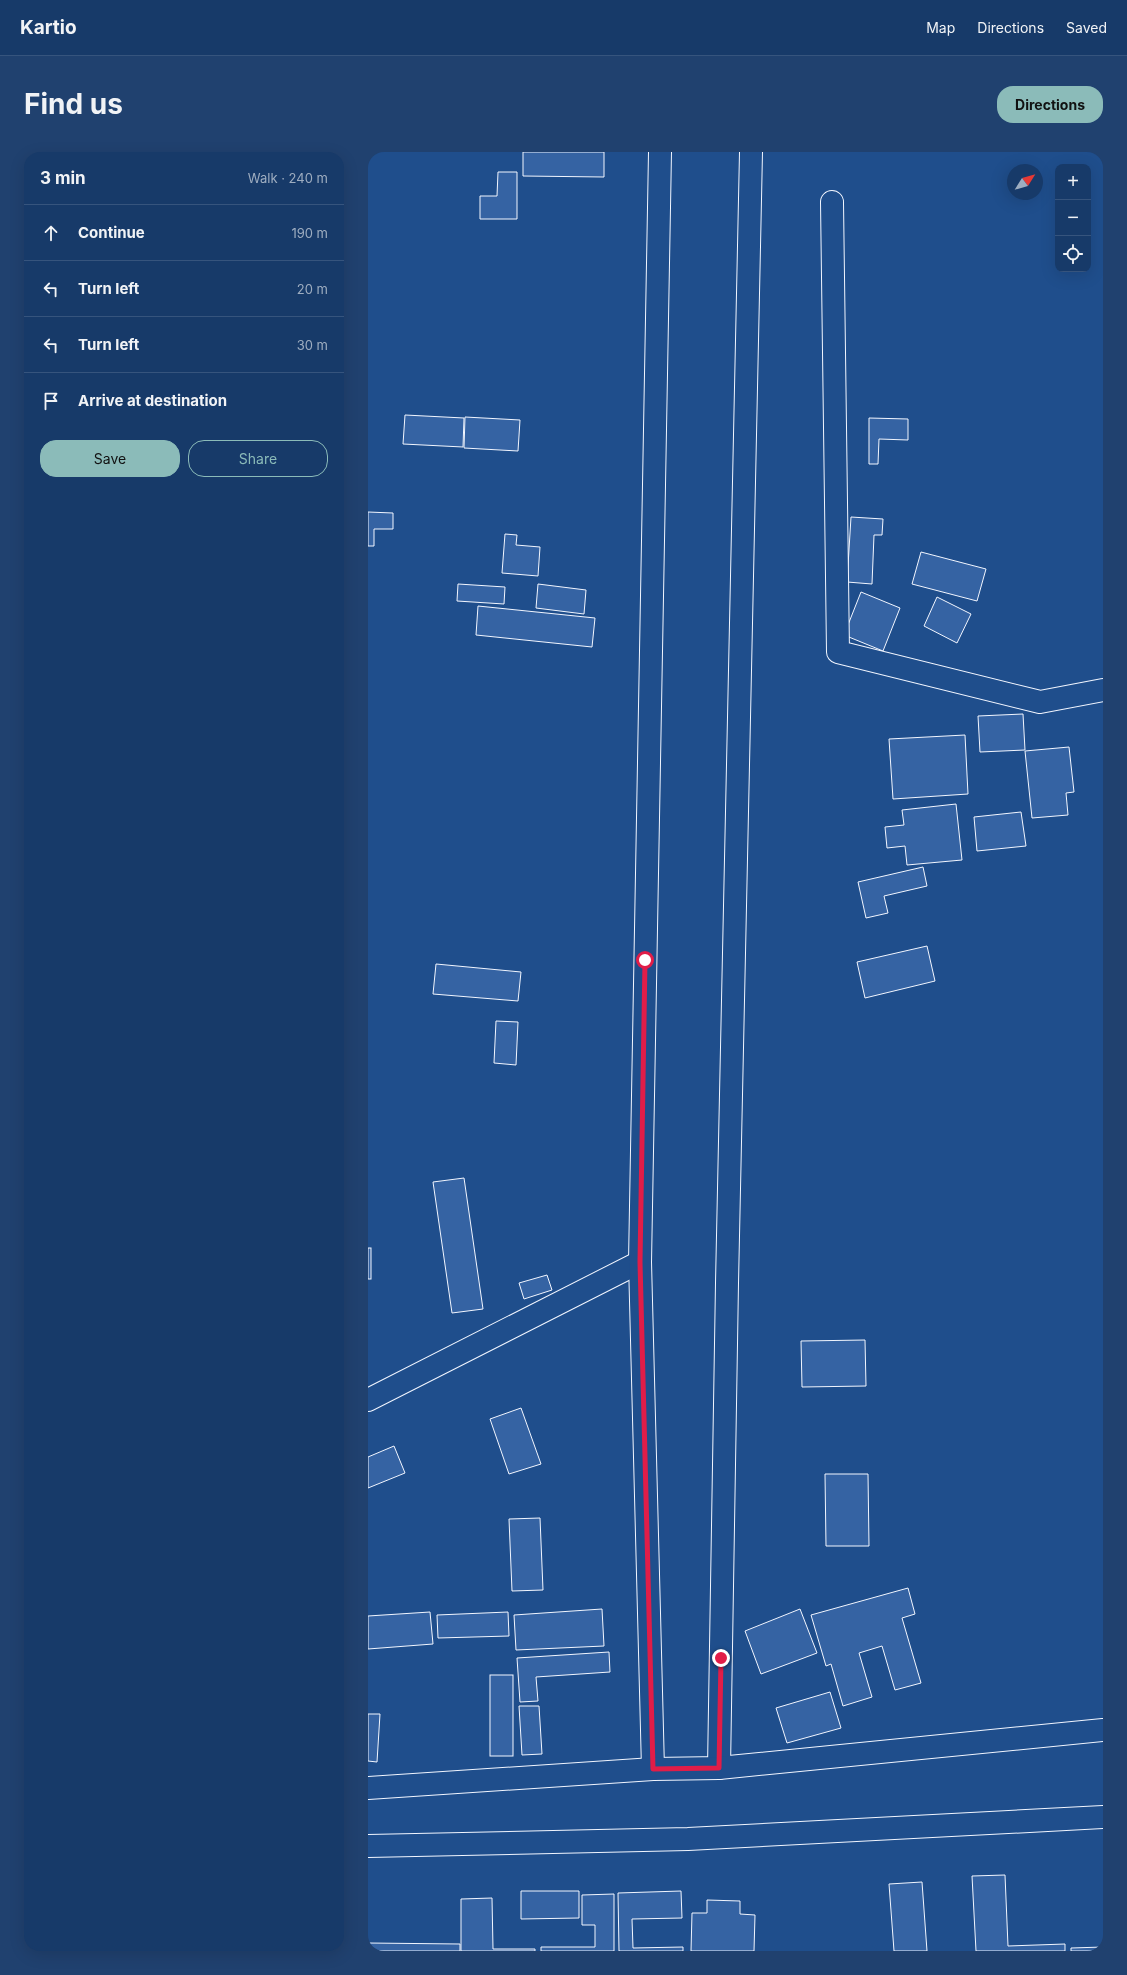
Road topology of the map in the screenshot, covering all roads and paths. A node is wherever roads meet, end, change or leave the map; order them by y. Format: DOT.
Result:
graph roads {
  1 [pos="660,152"];
  2 [pos="751,152"];
  3 [pos="832,202"];
  4 [pos="1103,690"];
  5 [pos="640,1262"];
  6 [pos="368,1400"];
  7 [pos="1103,1730"];
  8 [pos="719,1768"];
  9 [pos="653,1769"];
  10 [pos="368,1788"];
  11 [pos="1103,1817"];
  12 [pos="368,1846"];
  1 -- 5 [label="street"];
  2 -- 8 [label="street"];
  3 -- 4 [label="street"];
  5 -- 6 [label="street"];
  5 -- 9 [label="street"];
  7 -- 8 [label="street"];
  8 -- 9 [label="street"];
  9 -- 10 [label="street"];
  11 -- 12 [label="street"];
}
